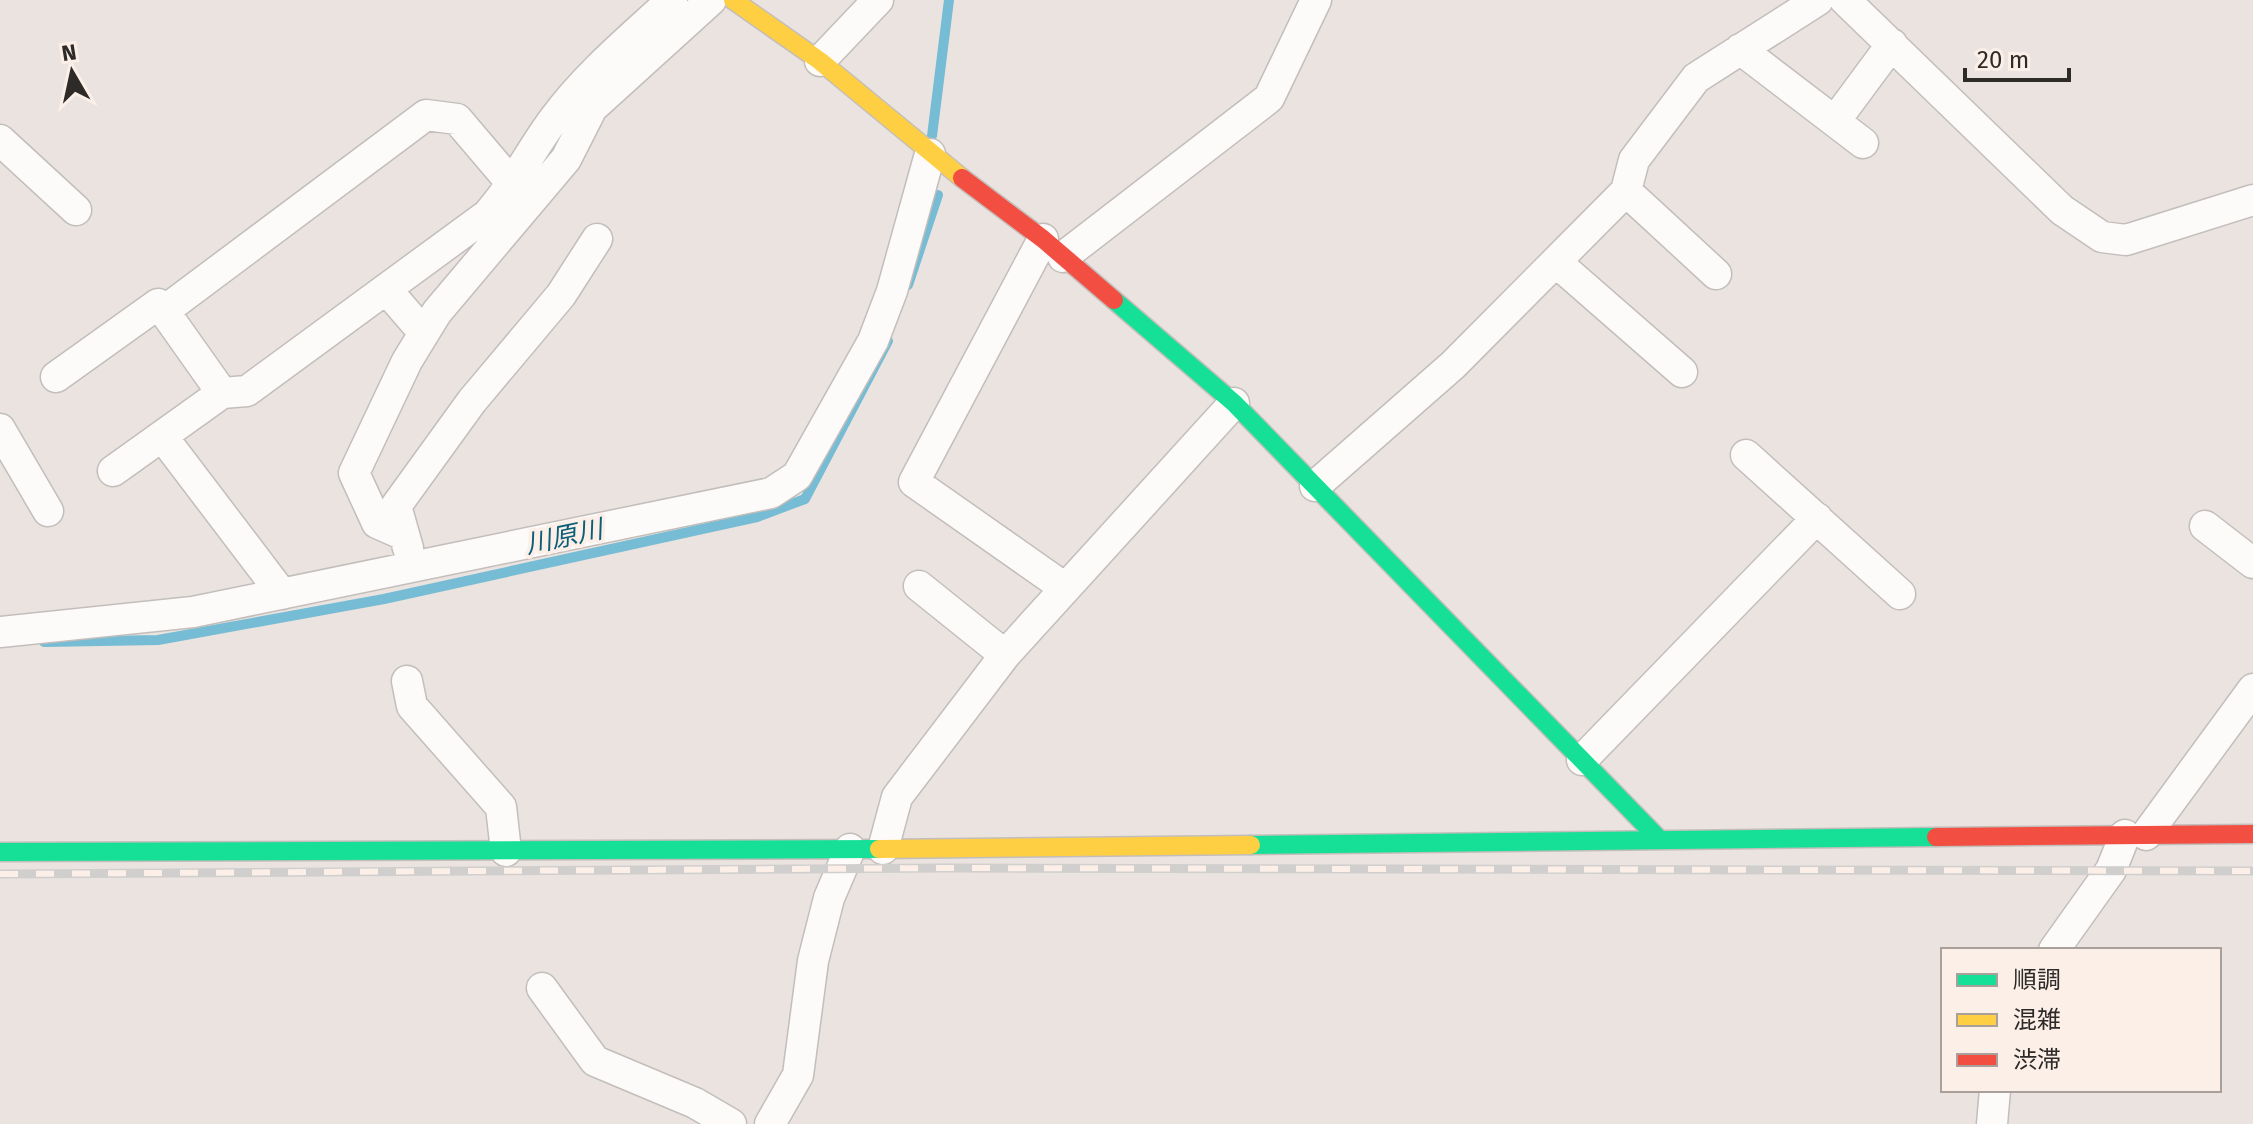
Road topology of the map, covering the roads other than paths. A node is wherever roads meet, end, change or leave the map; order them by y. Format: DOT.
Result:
graph roads {
  1 [pos="672,0"];
  2 [pos="711,0"];
  3 [pos="878,0"];
  4 [pos="1316,0"];
  5 [pos="1818,0"];
  6 [pos="1845,0"];
  7 [pos="752,5"];
  8 [pos="1892,44"];
  9 [pos="1740,49"];
  10 [pos="820,61"];
  11 [pos="1835,121"];
  12 [pos="0,140"];
  13 [pos="1863,143"];
  14 [pos="930,154"];
  15 [pos="514,186"];
  16 [pos="1626,191"];
  17 [pos="2253,200"];
  18 [pos="76,210"];
  19 [pos="597,239"];
  20 [pos="1053,248"];
  21 [pos="1556,262"];
  22 [pos="1716,274"];
  23 [pos="386,289"];
  24 [pos="164,311"];
  25 [pos="424,333"];
  26 [pos="1682,372"];
  27 [pos="56,377"];
  28 [pos="222,393"];
  29 [pos="1234,403"];
  30 [pos="0,429"];
  31 [pos="162,436"];
  32 [pos="1746,455"];
  33 [pos="9,466"];
  34 [pos="113,471"];
  35 [pos="1315,486"];
  36 [pos="48,511"];
  37 [pos="1817,518"];
  38 [pos="2205,526"];
  39 [pos="404,535"];
  40 [pos="2253,563"];
  41 [pos="414,569"];
  42 [pos="919,586"];
  43 [pos="1065,588"];
  44 [pos="282,594"];
  45 [pos="1900,594"];
  46 [pos="0,632"];
  47 [pos="1005,655"];
  48 [pos="407,681"];
  49 [pos="2253,689"];
  50 [pos="1582,760"];
  51 [pos="2253,834"];
  52 [pos="2136,835"];
  53 [pos="1660,840"];
  54 [pos="850,849"];
  55 [pos="883,849"];
  56 [pos="506,851"];
  57 [pos="0,852"];
  58 [pos="2055,948"];
  59 [pos="542,988"];
  60 [pos="1995,1092"];
  61 [pos="731,1124"];
  62 [pos="770,1124"];
  63 [pos="1992,1124"];
  1 -- 15 [label="street"];
  2 -- 25 [label="street"];
  3 -- 10 [label="street"];
  4 -- 20 [label="street"];
  5 -- 9 [label="street"];
  6 -- 8 [label="street"];
  7 -- 10 [label="street"];
  8 -- 11 [label="street"];
  8 -- 17 [label="street"];
  9 -- 11 [label="street"];
  9 -- 16 [label="street"];
  10 -- 14 [label="street"];
  11 -- 13 [label="street"];
  12 -- 18 [label="street"];
  14 -- 20 [label="street"];
  14 -- 41 [label="street"];
  15 -- 23 [label="street"];
  15 -- 24 [label="street"];
  16 -- 21 [label="street"];
  16 -- 22 [label="street"];
  19 -- 39 [label="street"];
  20 -- 29 [label="street"];
  20 -- 43 [label="street"];
  21 -- 26 [label="street"];
  21 -- 35 [label="street"];
  23 -- 25 [label="street"];
  23 -- 28 [label="street"];
  24 -- 27 [label="street"];
  24 -- 28 [label="street"];
  25 -- 39 [label="street"];
  28 -- 31 [label="street"];
  29 -- 35 [label="street"];
  29 -- 43 [label="street"];
  30 -- 33 [label="street"];
  31 -- 34 [label="street"];
  31 -- 44 [label="street"];
  32 -- 37 [label="street"];
  33 -- 36 [label="street"];
  35 -- 50 [label="street"];
  37 -- 45 [label="street"];
  37 -- 50 [label="street"];
  38 -- 40 [label="street"];
  39 -- 41 [label="street"];
  41 -- 44 [label="street"];
  42 -- 47 [label="street"];
  43 -- 47 [label="street"];
  44 -- 46 [label="street"];
  47 -- 55 [label="street"];
  48 -- 56 [label="street"];
  49 -- 52 [label="street"];
  50 -- 53 [label="street"];
  51 -- 52 [label="street"];
  52 -- 53 [label="street"];
  52 -- 58 [label="street"];
  53 -- 55 [label="street"];
  54 -- 55 [label="street"];
  54 -- 56 [label="street"];
  54 -- 62 [label="street"];
  56 -- 57 [label="street"];
  59 -- 61 [label="street"];
  60 -- 63 [label="street"];
}
